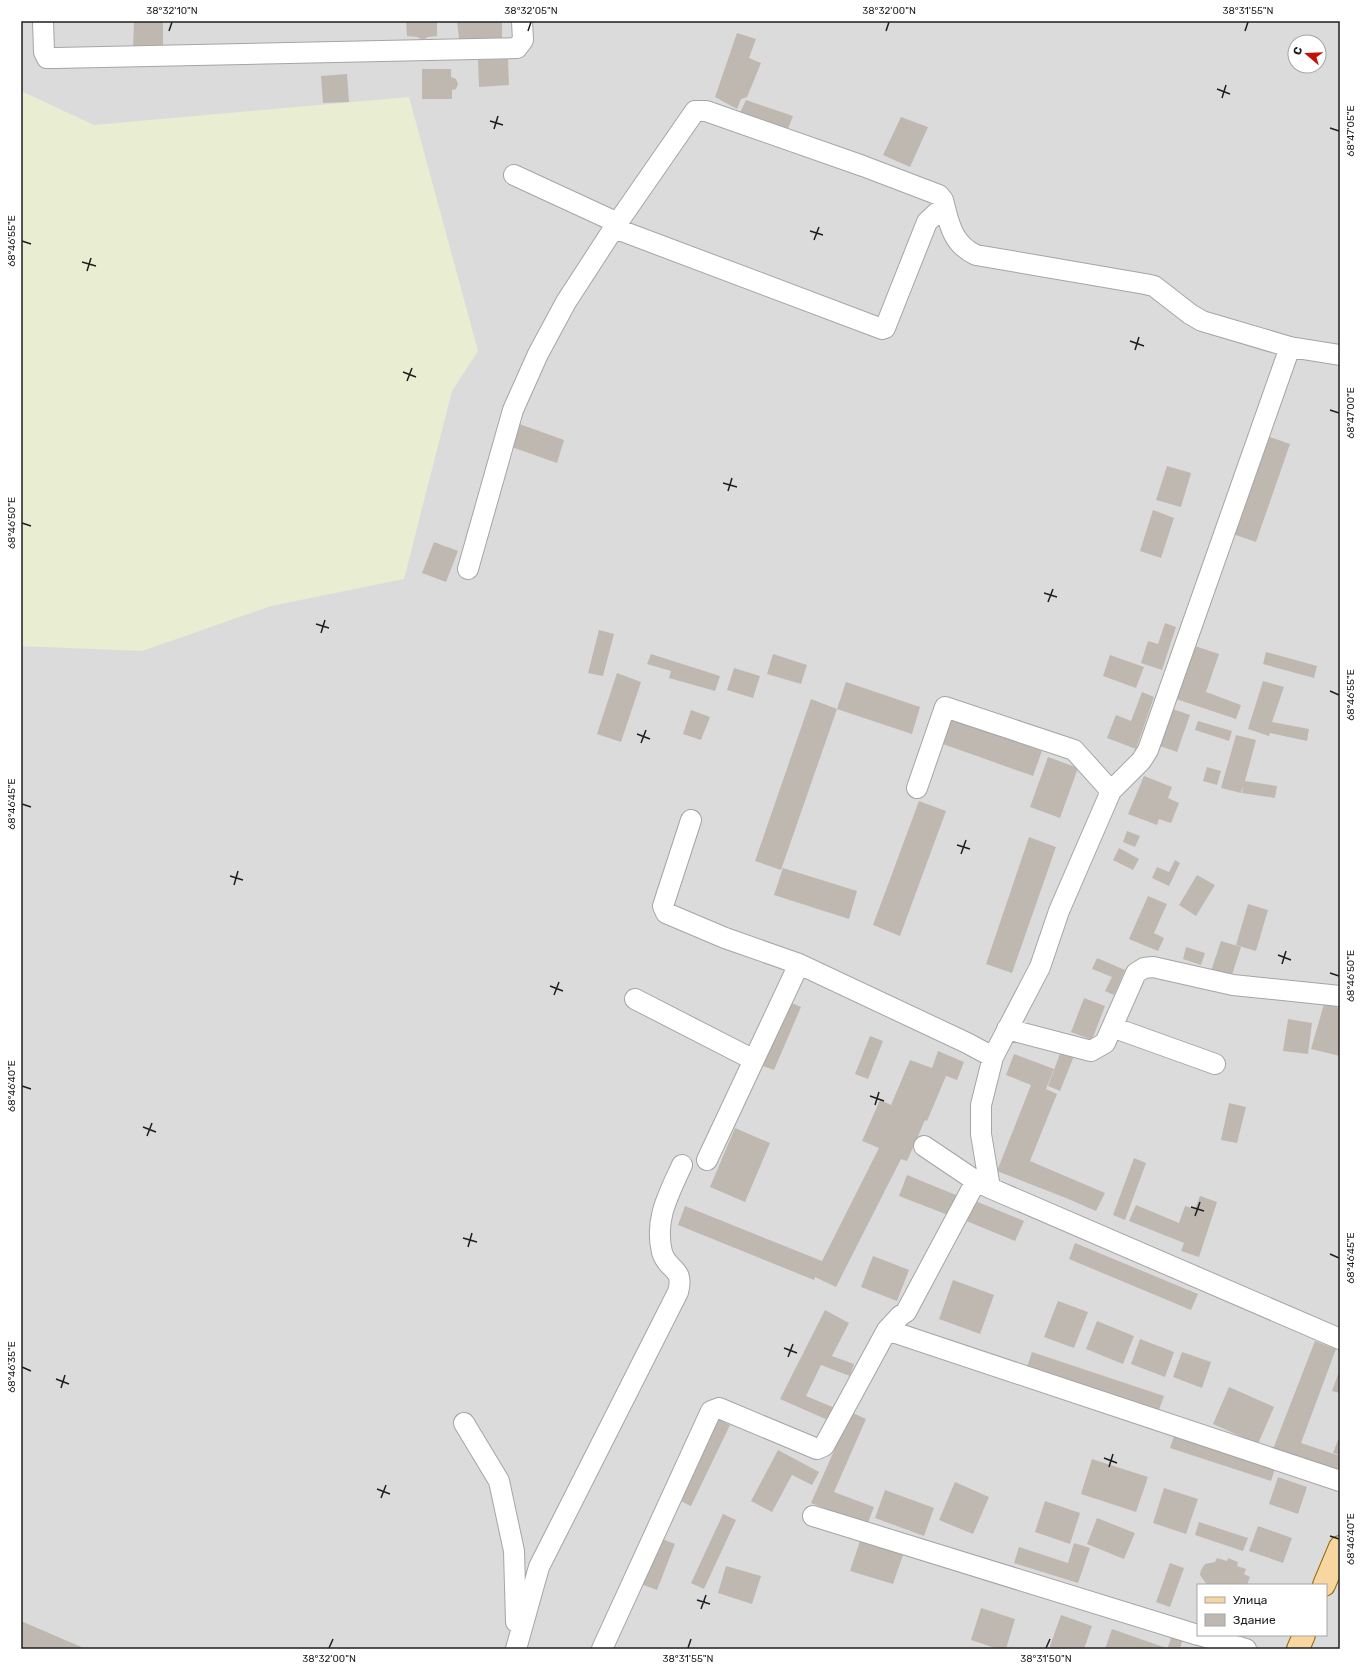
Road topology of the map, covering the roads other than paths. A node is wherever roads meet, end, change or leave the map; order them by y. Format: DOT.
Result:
graph roads {
  1 [pos="43,21"];
  2 [pos="522,21"];
  3 [pos="514,174"];
  4 [pos="944,206"];
  5 [pos="616,225"];
  6 [pos="1290,347"];
  7 [pos="1340,356"];
  8 [pos="468,569"];
  9 [pos="917,788"];
  10 [pos="1111,791"];
  11 [pos="691,820"];
  12 [pos="798,964"];
  13 [pos="1340,996"];
  14 [pos="635,999"];
  15 [pos="1112,1027"];
  16 [pos="1007,1029"];
  17 [pos="993,1057"];
  18 [pos="754,1060"];
  19 [pos="1215,1064"];
  20 [pos="924,1146"];
  21 [pos="707,1160"];
  22 [pos="682,1165"];
  23 [pos="983,1184"];
  24 [pos="887,1330"];
  25 [pos="1340,1339"];
  26 [pos="464,1423"];
  27 [pos="1340,1481"];
  28 [pos="813,1516"];
  29 [pos="1340,1547"];
  30 [pos="1324,1584"];
  31 [pos="1197,1634"];
  32 [pos="1202,1636"];
  33 [pos="1304,1636"];
  34 [pos="516,1647"];
  35 [pos="602,1649"];
  36 [pos="1246,1649"];
  37 [pos="1298,1649"];
  1 -- 2 [label="street"];
  3 -- 5 [label="street"];
  4 -- 5 [label="street"];
  4 -- 5 [label="street"];
  4 -- 6 [label="street"];
  5 -- 8 [label="street"];
  6 -- 7 [label="street"];
  6 -- 10 [label="street"];
  9 -- 10 [label="street"];
  10 -- 16 [label="street"];
  11 -- 12 [label="street"];
  12 -- 17 [label="street"];
  12 -- 18 [label="street"];
  13 -- 15 [label="street"];
  14 -- 18 [label="street"];
  15 -- 16 [label="street"];
  15 -- 19 [label="street"];
  16 -- 17 [label="street"];
  17 -- 23 [label="street"];
  18 -- 21 [label="street"];
  20 -- 23 [label="street"];
  22 -- 34 [label="street"];
  23 -- 24 [label="street"];
  23 -- 25 [label="street"];
  24 -- 27 [label="street"];
  24 -- 35 [label="street"];
  26 -- 34 [label="street"];
  28 -- 31 [label="street"];
  29 -- 30 [label="main road"];
  32 -- 36 [label="street"];
  33 -- 37 [label="main road"];
}
